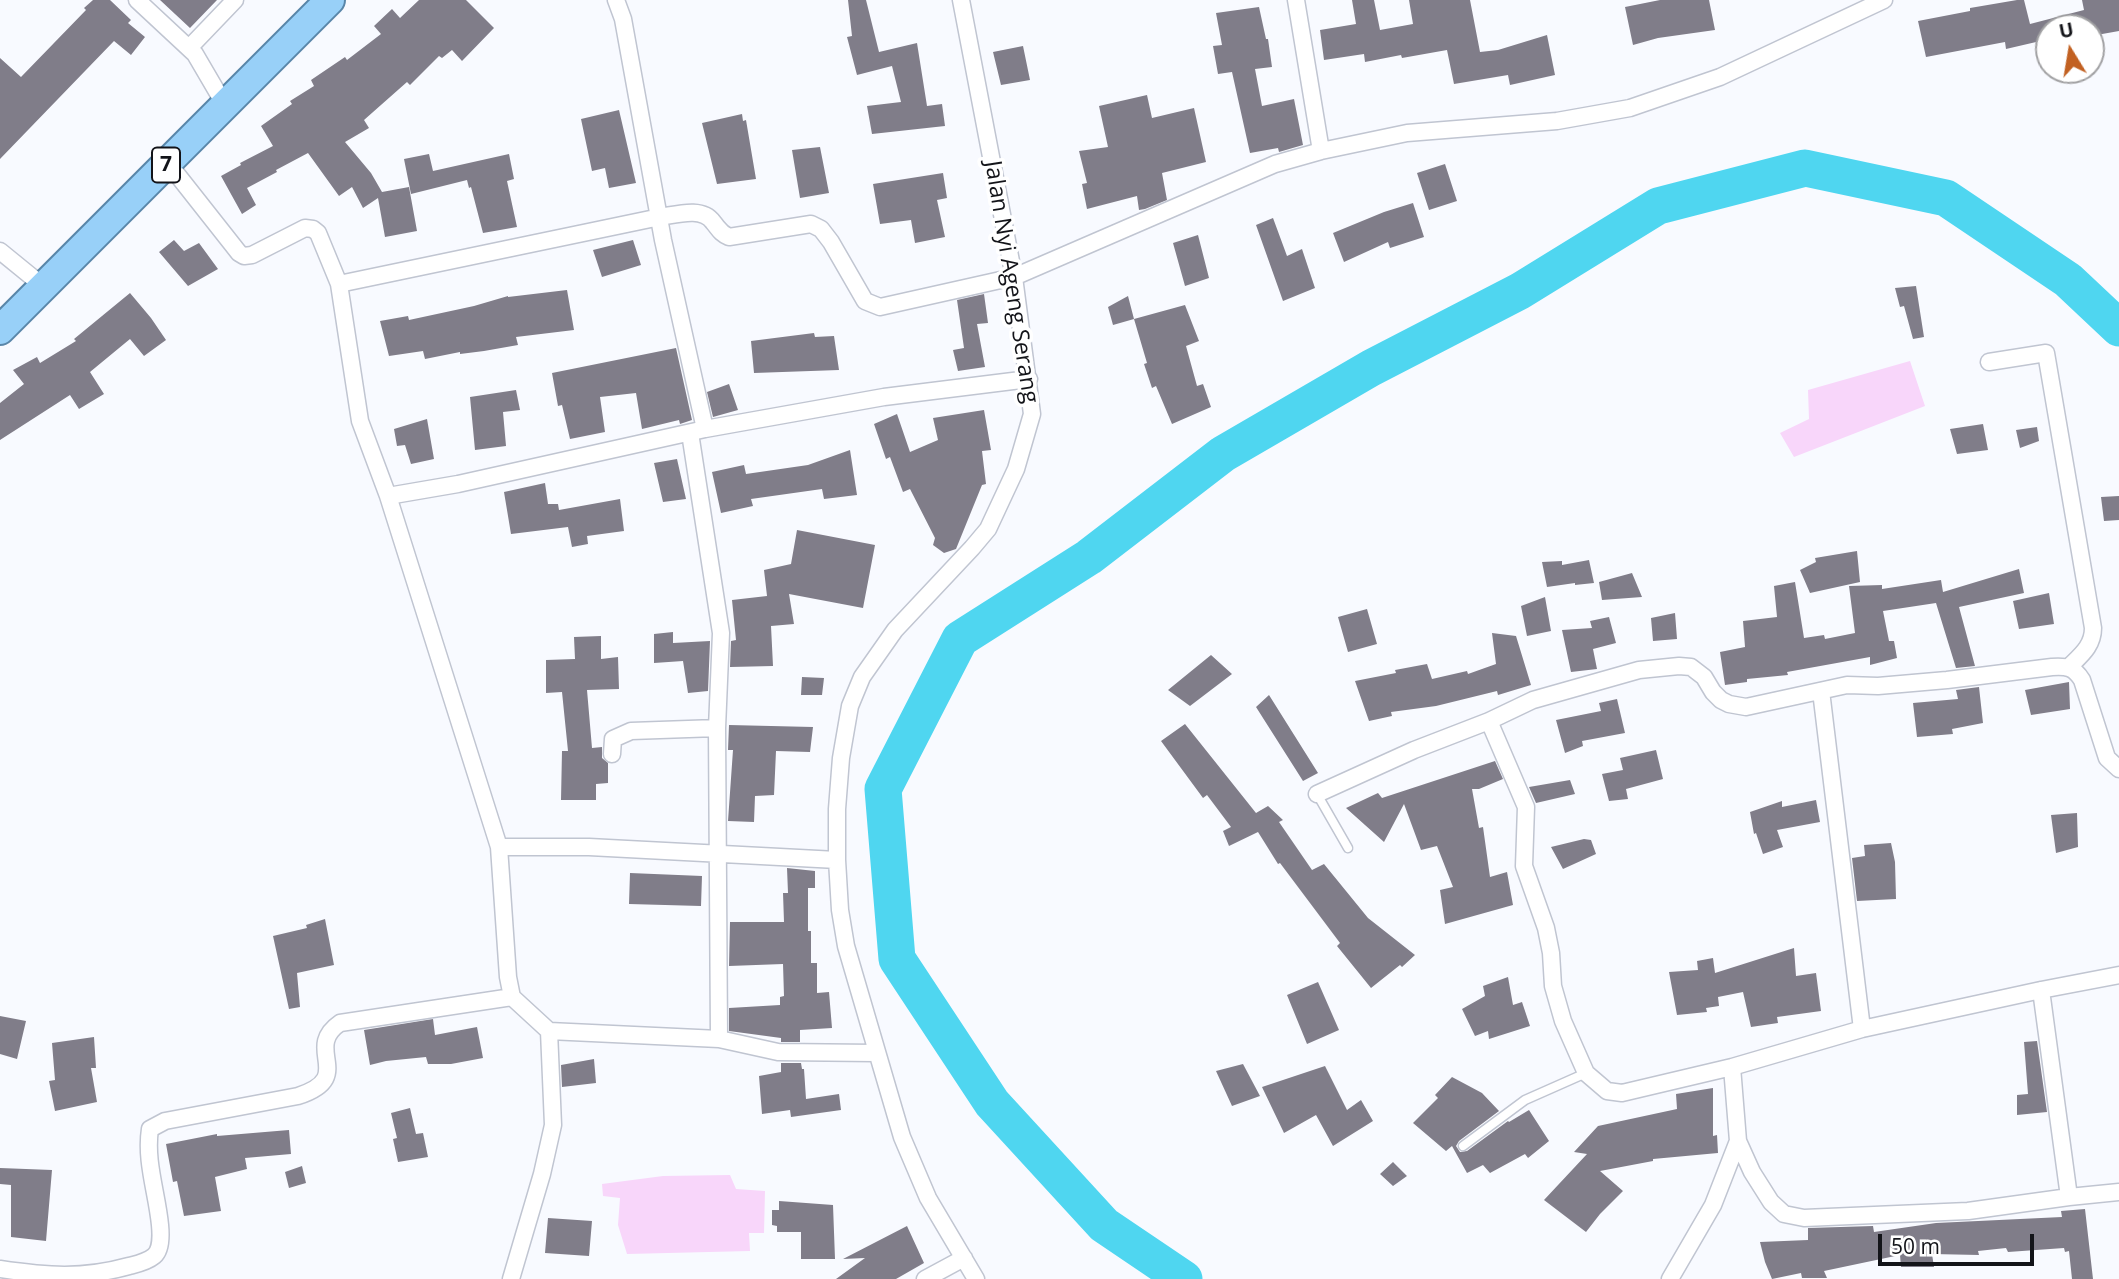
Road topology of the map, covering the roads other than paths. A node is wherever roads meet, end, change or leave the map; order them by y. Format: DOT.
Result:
graph roads {
  1 [pos="137,0"];
  2 [pos="235,0"];
  3 [pos="330,0"];
  4 [pos="617,0"];
  5 [pos="961,0"];
  6 [pos="1296,0"];
  7 [pos="1884,0"];
  8 [pos="189,48"];
  9 [pos="226,107"];
  10 [pos="1321,151"];
  11 [pos="169,163"];
  12 [pos="660,217"];
  13 [pos="0,251"];
  14 [pos="1014,277"];
  15 [pos="339,284"];
  16 [pos="43,286"];
  17 [pos="0,330"];
  18 [pos="1989,362"];
  19 [pos="1028,379"];
  20 [pos="698,431"];
  21 [pos="388,496"];
  22 [pos="2069,667"];
  23 [pos="1821,691"];
  24 [pos="1489,721"];
  25 [pos="717,728"];
  26 [pos="612,754"];
  27 [pos="2119,769"];
  28 [pos="1317,794"];
  29 [pos="499,847"];
  30 [pos="1348,848"];
  31 [pos="717,853"];
  32 [pos="837,860"];
  33 [pos="2119,975"];
  34 [pos="2041,990"];
  35 [pos="512,997"];
  36 [pos="1862,1030"];
  37 [pos="549,1031"];
  38 [pos="719,1039"];
  39 [pos="876,1053"];
  40 [pos="1731,1067"];
  41 [pos="1586,1073"];
  42 [pos="1738,1141"];
  43 [pos="1463,1146"];
  44 [pos="2119,1192"];
  45 [pos="2069,1197"];
  46 [pos="964,1258"];
  47 [pos="0,1269"];
  48 [pos="511,1279"];
  49 [pos="925,1279"];
  50 [pos="976,1279"];
  51 [pos="1670,1279"];
  1 -- 8 [label="street"];
  2 -- 8 [label="street"];
  3 -- 9 [label="highway, 7"];
  4 -- 12 [label="street"];
  5 -- 14 [label="street, Jalan Nyi Ageng Serang"];
  6 -- 10 [label="street"];
  7 -- 10 [label="street"];
  8 -- 9 [label="street"];
  9 -- 11 [label="highway, 7"];
  10 -- 14 [label="street"];
  11 -- 15 [label="street"];
  11 -- 16 [label="highway, 7"];
  12 -- 14 [label="street"];
  12 -- 15 [label="street"];
  12 -- 20 [label="street"];
  13 -- 16 [label="street"];
  14 -- 19 [label="street, Jalan Nyi Ageng Serang"];
  15 -- 21 [label="street"];
  16 -- 17 [label="highway, 7"];
  18 -- 22 [label="street"];
  19 -- 20 [label="street"];
  19 -- 32 [label="street, Jalan Nyi Ageng Serang"];
  20 -- 21 [label="street"];
  20 -- 25 [label="street"];
  21 -- 29 [label="street"];
  22 -- 23 [label="street"];
  22 -- 27 [label="street"];
  23 -- 24 [label="street"];
  23 -- 36 [label="street"];
  24 -- 28 [label="street"];
  24 -- 41 [label="street"];
  25 -- 26 [label="street"];
  25 -- 31 [label="street"];
  28 -- 30 [label="lane"];
  29 -- 31 [label="street"];
  29 -- 35 [label="street"];
  31 -- 32 [label="street"];
  31 -- 38 [label="street"];
  32 -- 39 [label="street, Jalan Nyi Ageng Serang"];
  33 -- 34 [label="street"];
  34 -- 36 [label="street"];
  34 -- 45 [label="street"];
  35 -- 37 [label="street"];
  35 -- 47 [label="street"];
  36 -- 40 [label="street"];
  37 -- 38 [label="street"];
  37 -- 48 [label="street"];
  38 -- 39 [label="street"];
  39 -- 46 [label="street, Jalan Nyi Ageng Serang"];
  40 -- 41 [label="street"];
  40 -- 42 [label="street"];
  41 -- 43 [label="lane"];
  42 -- 45 [label="street"];
  42 -- 51 [label="street"];
  44 -- 45 [label="street"];
  46 -- 49 [label="street"];
  46 -- 50 [label="street, Jalan Nyi Ageng Serang"];
}
